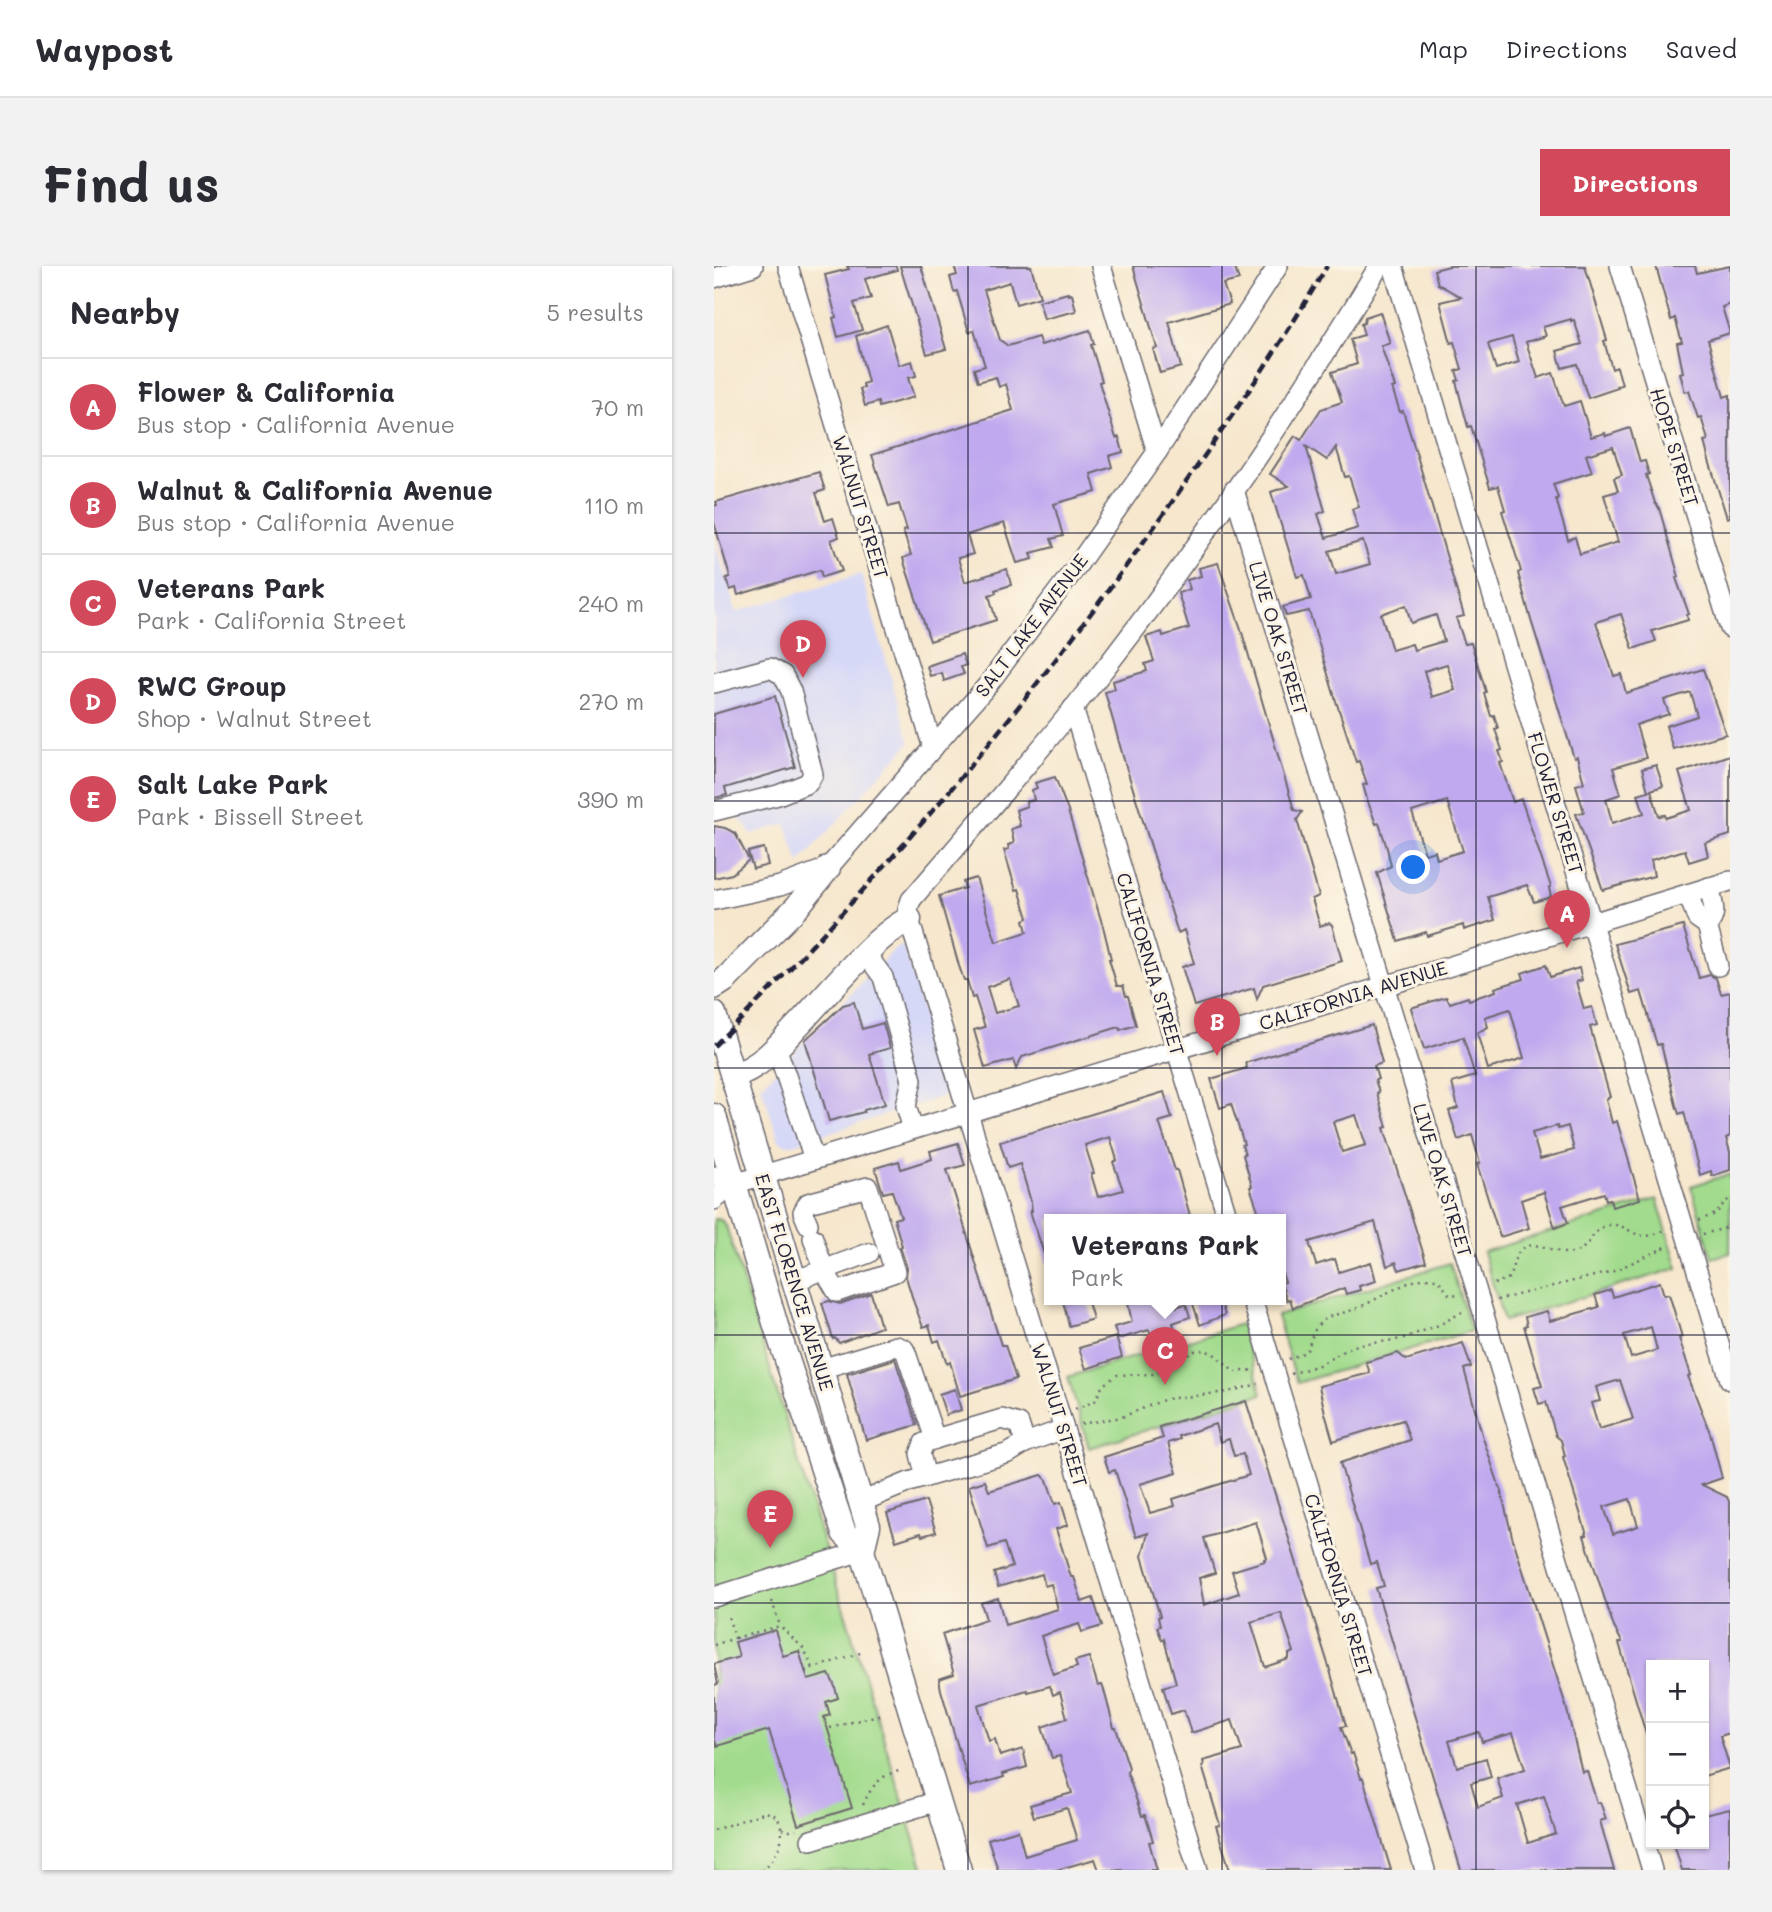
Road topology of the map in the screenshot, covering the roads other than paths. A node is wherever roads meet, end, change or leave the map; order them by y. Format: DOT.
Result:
graph roads {
  1 [pos="753,266"];
  2 [pos="788,266"];
  3 [pos="1101,266"];
  4 [pos="1278,266"];
  5 [pos="1379,266"];
  6 [pos="1393,266"];
  7 [pos="1620,266"];
  8 [pos="714,278"];
  9 [pos="1157,452"];
  10 [pos="1234,491"];
  11 [pos="1730,628"];
  12 [pos="714,683"];
  13 [pos="1073,708"];
  14 [pos="933,748"];
  15 [pos="714,811"];
  16 [pos="828,869"];
  17 [pos="1730,881"];
  18 [pos="1709,887"];
  19 [pos="1688,894"];
  20 [pos="714,900"];
  21 [pos="909,919"];
  22 [pos="1592,923"];
  23 [pos="1707,925"];
  24 [pos="866,954"];
  25 [pos="1718,966"];
  26 [pos="1385,985"];
  27 [pos="714,987"];
  28 [pos="714,1014"];
  29 [pos="1177,1049"];
  30 [pos="775,1050"];
  31 [pos="733,1076"];
  32 [pos="968,1112"];
  33 [pos="714,1116"];
  34 [pos="913,1129"];
  35 [pos="814,1159"];
  36 [pos="763,1175"];
  37 [pos="724,1180"];
  38 [pos="714,1200"];
  39 [pos="1226,1214"];
  40 [pos="869,1253"];
  41 [pos="824,1270"];
  42 [pos="794,1281"];
  43 [pos="1254,1305"];
  44 [pos="832,1365"];
  45 [pos="1730,1380"];
  46 [pos="1062,1421"];
  47 [pos="935,1439"];
  48 [pos="1025,1443"];
  49 [pos="926,1477"];
  50 [pos="861,1502"];
  51 [pos="862,1551"];
  52 [pos="714,1597"];
  53 [pos="938,1801"];
  54 [pos="805,1835"];
  55 [pos="959,1870"];
  56 [pos="1198,1870"];
  57 [pos="1425,1870"];
  58 [pos="1652,1870"];
  1 -- 8 [label="street"];
  2 -- 14 [label="street, WALNUT STREET"];
  3 -- 9 [label="street"];
  4 -- 9 [label="street, SALT LAKE AVENUE"];
  5 -- 10 [label="street"];
  6 -- 22 [label="street, FLOWER STREET"];
  7 -- 11 [label="street, HOPE STREET"];
  9 -- 14 [label="street, SALT LAKE AVENUE"];
  10 -- 13 [label="street"];
  10 -- 26 [label="street, LIVE OAK STREET"];
  12 -- 15 [label="street"];
  13 -- 21 [label="street"];
  13 -- 29 [label="street, CALIFORNIA STREET"];
  14 -- 16 [label="street, SALT LAKE AVENUE"];
  16 -- 20 [label="street, SALT LAKE AVENUE"];
  16 -- 27 [label="main road"];
  17 -- 18 [label="street, CALIFORNIA AVENUE"];
  18 -- 19 [label="street, CALIFORNIA AVENUE"];
  18 -- 23 [label="street"];
  19 -- 22 [label="street, CALIFORNIA AVENUE"];
  19 -- 23 [label="street"];
  21 -- 24 [label="main road"];
  21 -- 32 [label="street, WALNUT STREET"];
  22 -- 26 [label="street, CALIFORNIA AVENUE"];
  22 -- 45 [label="street, FLOWER STREET"];
  23 -- 25 [label="street"];
  24 -- 30 [label="main road"];
  24 -- 34 [label="street"];
  26 -- 29 [label="street, CALIFORNIA AVENUE"];
  26 -- 58 [label="street, LIVE OAK STREET"];
  28 -- 31 [label="main road, EAST FLORENCE AVENUE"];
  29 -- 32 [label="street, CALIFORNIA AVENUE"];
  29 -- 39 [label="street, CALIFORNIA STREET"];
  30 -- 31 [label="main road"];
  30 -- 35 [label="street"];
  31 -- 36 [label="main road, EAST FLORENCE AVENUE"];
  32 -- 34 [label="street, CALIFORNIA AVENUE"];
  32 -- 46 [label="street, WALNUT STREET"];
  33 -- 37 [label="main road, EAST FLORENCE AVENUE"];
  34 -- 35 [label="street, CALIFORNIA AVENUE"];
  35 -- 36 [label="street, CALIFORNIA AVENUE"];
  36 -- 37 [label="street, CALIFORNIA AVENUE"];
  36 -- 42 [label="main road, EAST FLORENCE AVENUE"];
  37 -- 38 [label="street"];
  37 -- 51 [label="main road, EAST FLORENCE AVENUE"];
  40 -- 41 [label="street"];
  41 -- 41 [label="street"];
  41 -- 42 [label="street"];
  42 -- 44 [label="main road, EAST FLORENCE AVENUE"];
  43 -- 57 [label="street, CALIFORNIA STREET"];
  44 -- 47 [label="street"];
  44 -- 50 [label="main road, EAST FLORENCE AVENUE"];
  46 -- 48 [label="street"];
  46 -- 56 [label="street, WALNUT STREET"];
  47 -- 48 [label="street"];
  47 -- 49 [label="street"];
  48 -- 49 [label="street"];
  49 -- 50 [label="street"];
  50 -- 51 [label="main road, EAST FLORENCE AVENUE"];
  51 -- 52 [label="street"];
  51 -- 53 [label="main road, EAST FLORENCE AVENUE"];
  53 -- 54 [label="street"];
  53 -- 55 [label="main road, EAST FLORENCE AVENUE"];
}
